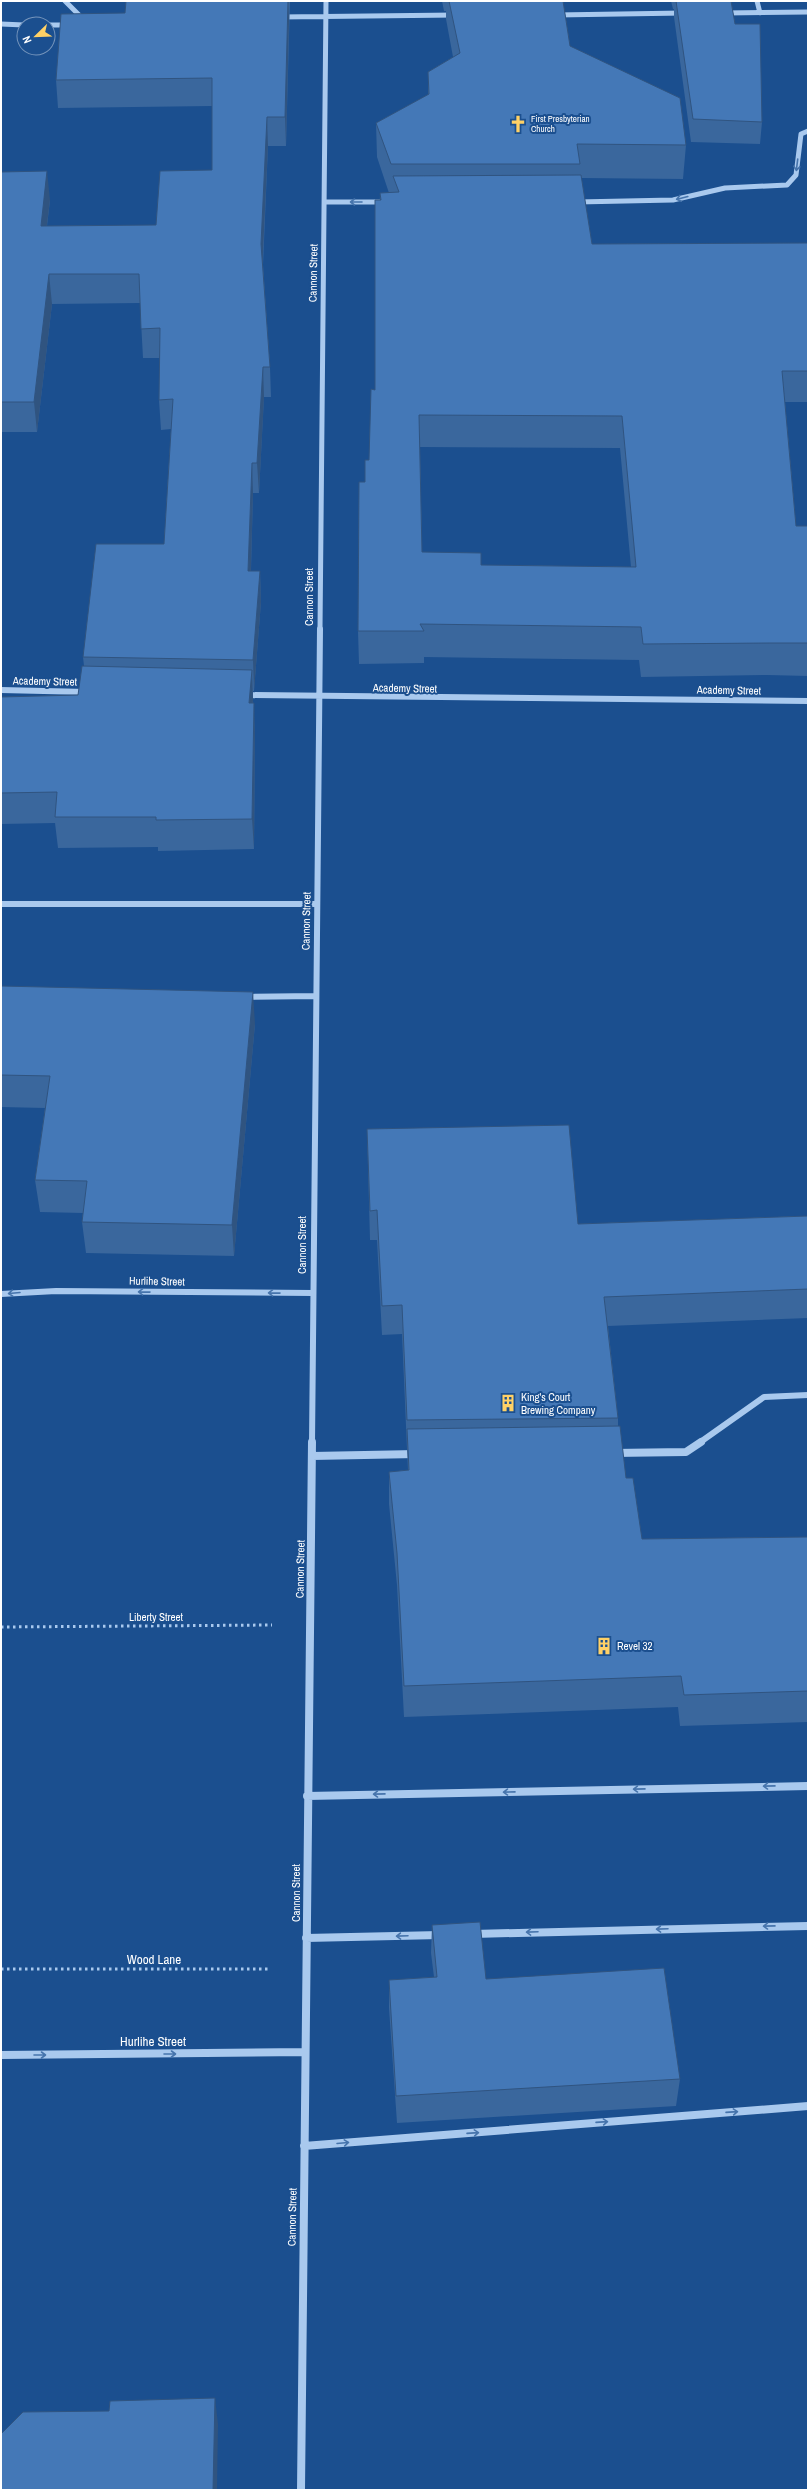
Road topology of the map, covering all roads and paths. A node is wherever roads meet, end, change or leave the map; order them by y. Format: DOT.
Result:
graph roads {
  1 [pos="65,1"];
  2 [pos="326,1"];
  3 [pos="757,1"];
  4 [pos="808,12"];
  5 [pos="689,13"];
  6 [pos="721,13"];
  7 [pos="760,13"];
  8 [pos="459,15"];
  9 [pos="546,15"];
  10 [pos="326,17"];
  11 [pos="272,18"];
  12 [pos="1,24"];
  13 [pos="16,25"];
  14 [pos="56,25"];
  15 [pos="76,25"];
  16 [pos="90,25"];
  17 [pos="808,131"];
  18 [pos="325,202"];
  19 [pos="388,202"];
  20 [pos="570,202"];
  21 [pos="1,690"];
  22 [pos="95,692"];
  23 [pos="237,695"];
  24 [pos="319,697"];
  25 [pos="808,701"];
  26 [pos="1,904"];
  27 [pos="317,904"];
  28 [pos="316,996"];
  29 [pos="237,997"];
  30 [pos="313,1293"];
  31 [pos="1,1294"];
  32 [pos="808,1395"];
  33 [pos="608,1453"];
  34 [pos="427,1454"];
  35 [pos="312,1456"];
  36 [pos="310,1624"];
  37 [pos="1,1627"];
  38 [pos="808,1786"];
  39 [pos="307,1796"];
  40 [pos="808,1926"];
  41 [pos="464,1934"];
  42 [pos="448,1935"];
  43 [pos="306,1938"];
  44 [pos="1,1969"];
  45 [pos="306,1969"];
  46 [pos="305,2052"];
  47 [pos="1,2055"];
  48 [pos="808,2106"];
  49 [pos="304,2146"];
  50 [pos="301,2490"];
  1 -- 16 [label="street"];
  2 -- 10 [label="street, Cannon Street"];
  3 -- 7 [label="street"];
  4 -- 7 [label="street"];
  5 -- 9 [label="street"];
  6 -- 7 [label="street"];
  8 -- 10 [label="street"];
  10 -- 11 [label="street"];
  10 -- 18 [label="street, Cannon Street"];
  12 -- 13 [label="street"];
  14 -- 15 [label="street"];
  17 -- 20 [label="street, one-way"];
  19 -- 18 [label="street, one-way"];
  18 -- 24 [label="street, Cannon Street"];
  21 -- 22 [label="street, Academy Street"];
  23 -- 24 [label="street, Academy Street"];
  24 -- 25 [label="street, Academy Street"];
  24 -- 27 [label="street, Cannon Street"];
  26 -- 27 [label="street"];
  27 -- 28 [label="street, Cannon Street"];
  28 -- 29 [label="street"];
  28 -- 30 [label="street, Cannon Street"];
  30 -- 31 [label="street, Hurlihe Street, one-way"];
  30 -- 35 [label="street, Cannon Street"];
  32 -- 33 [label="street"];
  34 -- 35 [label="street"];
  35 -- 36 [label="street, Cannon Street"];
  36 -- 37 [label="path, Liberty Street"];
  36 -- 39 [label="street, Cannon Street"];
  38 -- 39 [label="street, one-way"];
  39 -- 43 [label="street, Cannon Street"];
  40 -- 41 [label="street, one-way"];
  42 -- 43 [label="street, one-way"];
  43 -- 45 [label="street, Cannon Street"];
  44 -- 45 [label="path, Wood Lane"];
  45 -- 46 [label="street, Cannon Street"];
  47 -- 46 [label="street, Hurlihe Street, one-way"];
  46 -- 49 [label="street, Cannon Street"];
  49 -- 48 [label="street, one-way"];
  49 -- 50 [label="street, Cannon Street"];
}
